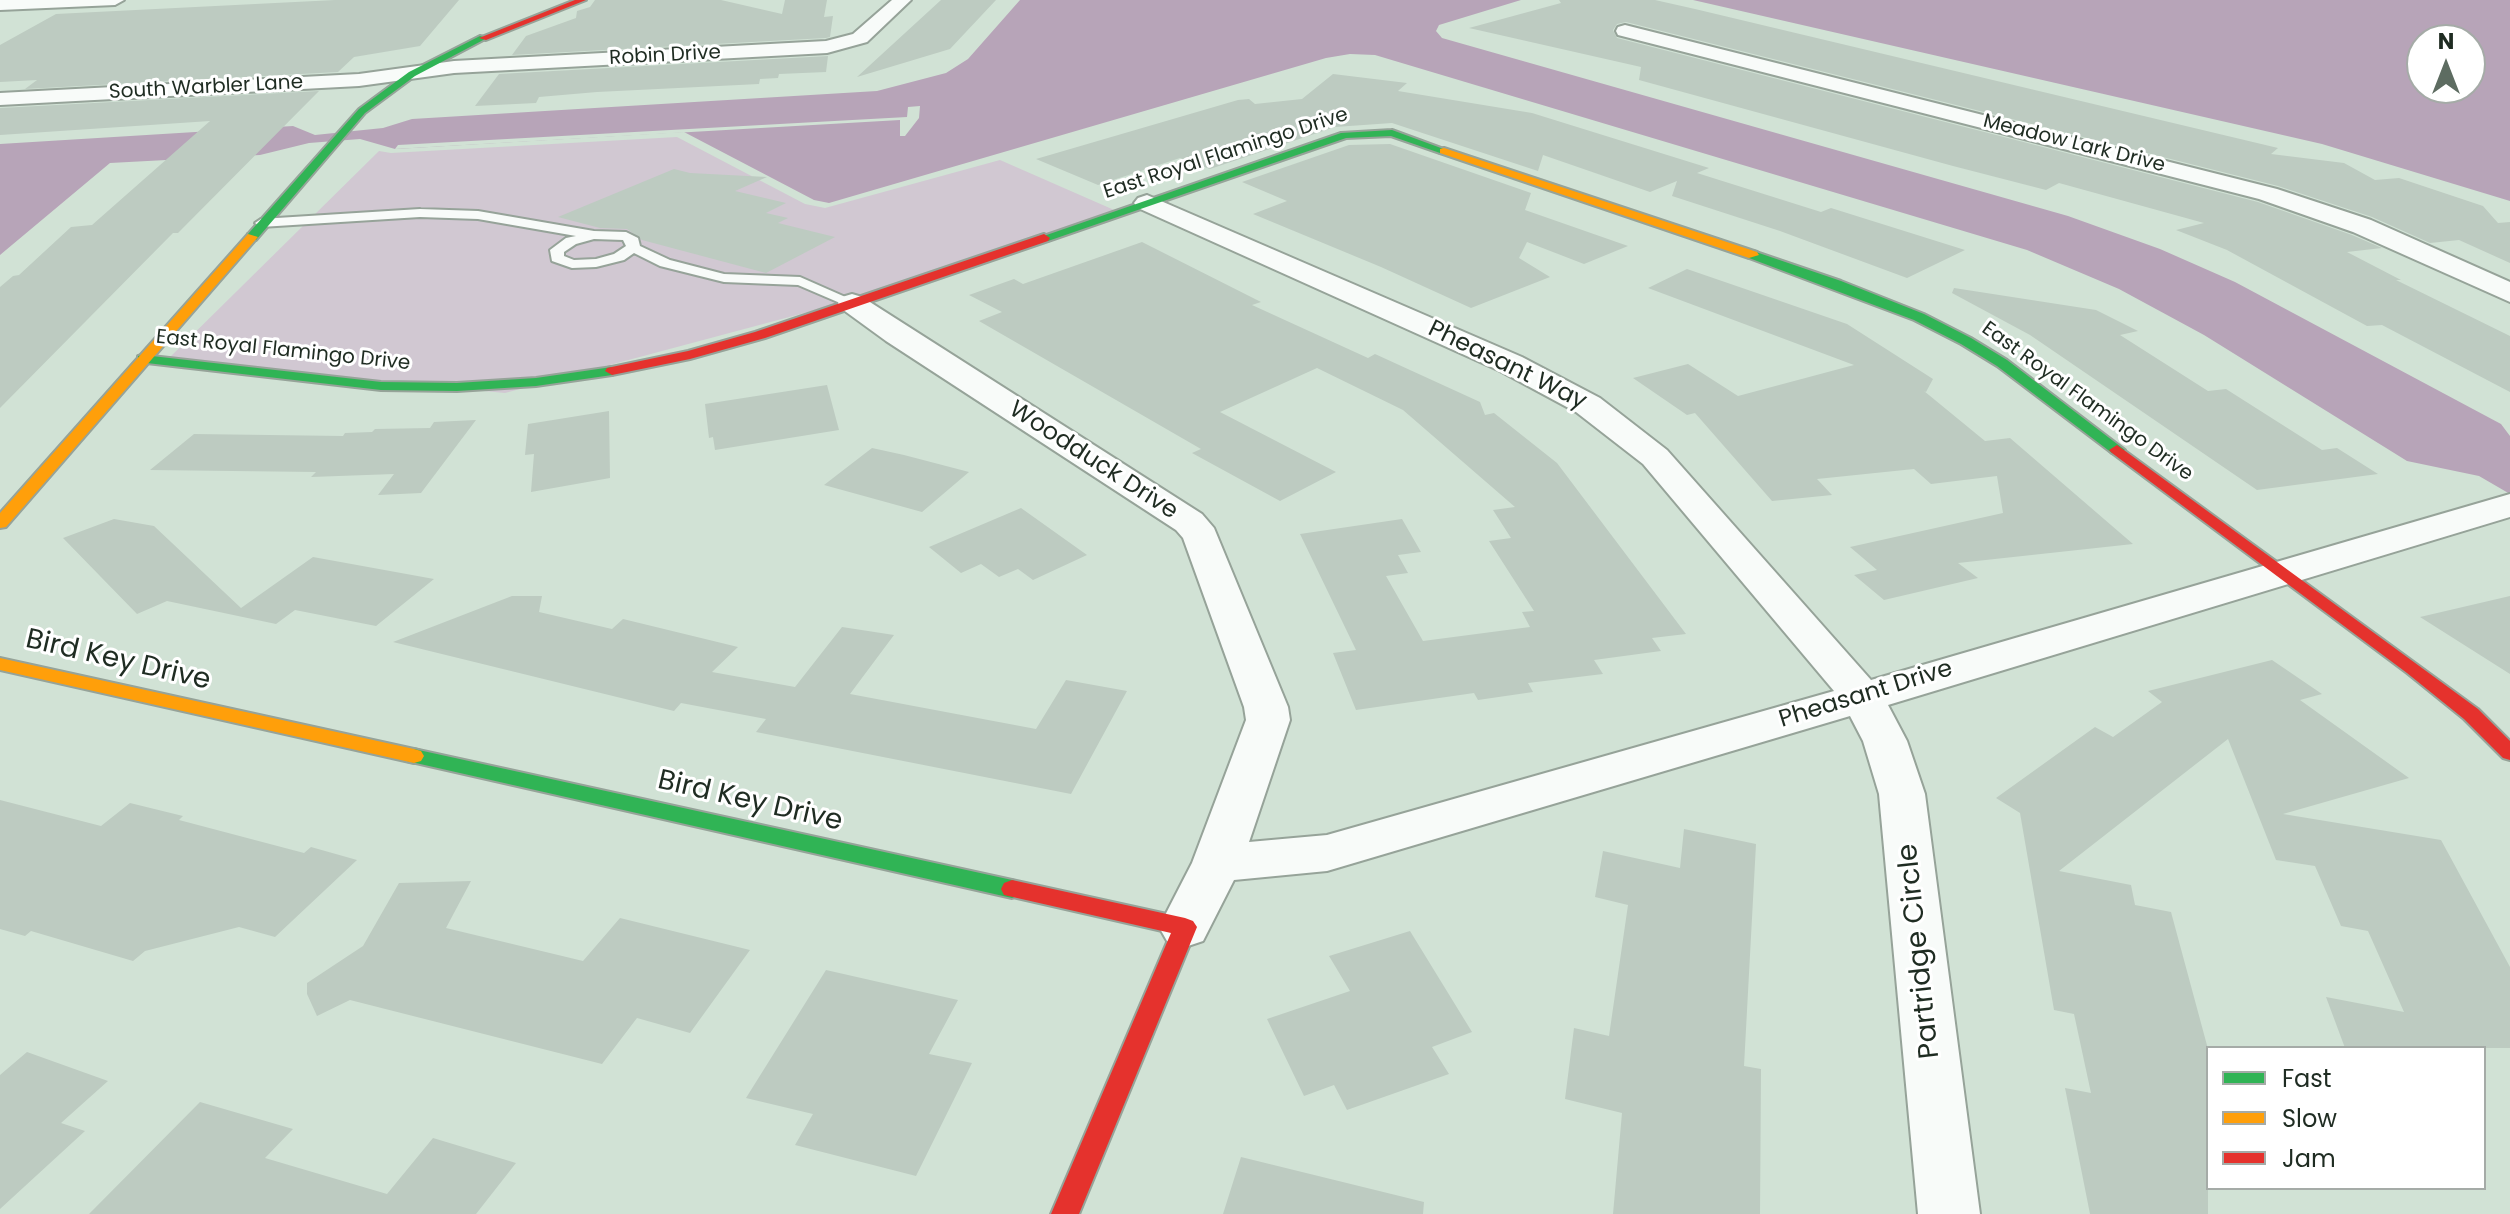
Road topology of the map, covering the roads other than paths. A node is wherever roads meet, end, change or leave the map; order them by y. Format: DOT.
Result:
graph roads {
  1 [pos="115,0"];
  2 [pos="582,0"];
  3 [pos="902,0"];
  4 [pos="0,5"];
  5 [pos="1625,31"];
  6 [pos="412,74"];
  7 [pos="0,99"];
  8 [pos="1147,203"];
  9 [pos="261,223"];
  10 [pos="594,235"];
  11 [pos="633,248"];
  12 [pos="2510,293"];
  13 [pos="852,303"];
  14 [pos="143,359"];
  15 [pos="2502,507"];
  16 [pos="0,523"];
  17 [pos="2282,574"];
  18 [pos="0,664"];
  19 [pos="1861,696"];
  20 [pos="2510,753"];
  21 [pos="1217,863"];
  22 [pos="1185,927"];
  23 [pos="1065,1214"];
  24 [pos="1949,1214"];
  1 -- 4 [label="street"];
  2 -- 6 [label="street"];
  3 -- 6 [label="street, Robin Drive"];
  5 -- 12 [label="street, Meadow Lark Drive"];
  6 -- 7 [label="street, South Warbler Lane"];
  6 -- 9 [label="street"];
  8 -- 13 [label="street, East Royal Flamingo Drive"];
  8 -- 17 [label="street, East Royal Flamingo Drive"];
  8 -- 19 [label="street, Pheasant Way"];
  9 -- 10 [label="lane"];
  9 -- 14 [label="street"];
  10 -- 11 [label="lane"];
  10 -- 11 [label="lane"];
  11 -- 13 [label="lane"];
  13 -- 14 [label="street, East Royal Flamingo Drive"];
  13 -- 21 [label="street, Woodduck Drive"];
  14 -- 16 [label="street"];
  15 -- 17 [label="street, Pheasant Drive"];
  17 -- 19 [label="street, Pheasant Drive"];
  17 -- 20 [label="street"];
  18 -- 22 [label="street, Bird Key Drive"];
  19 -- 21 [label="street, Pheasant Drive"];
  19 -- 24 [label="street, Partridge Circle"];
  21 -- 22 [label="street, Woodduck Drive"];
  22 -- 23 [label="street"];
}
